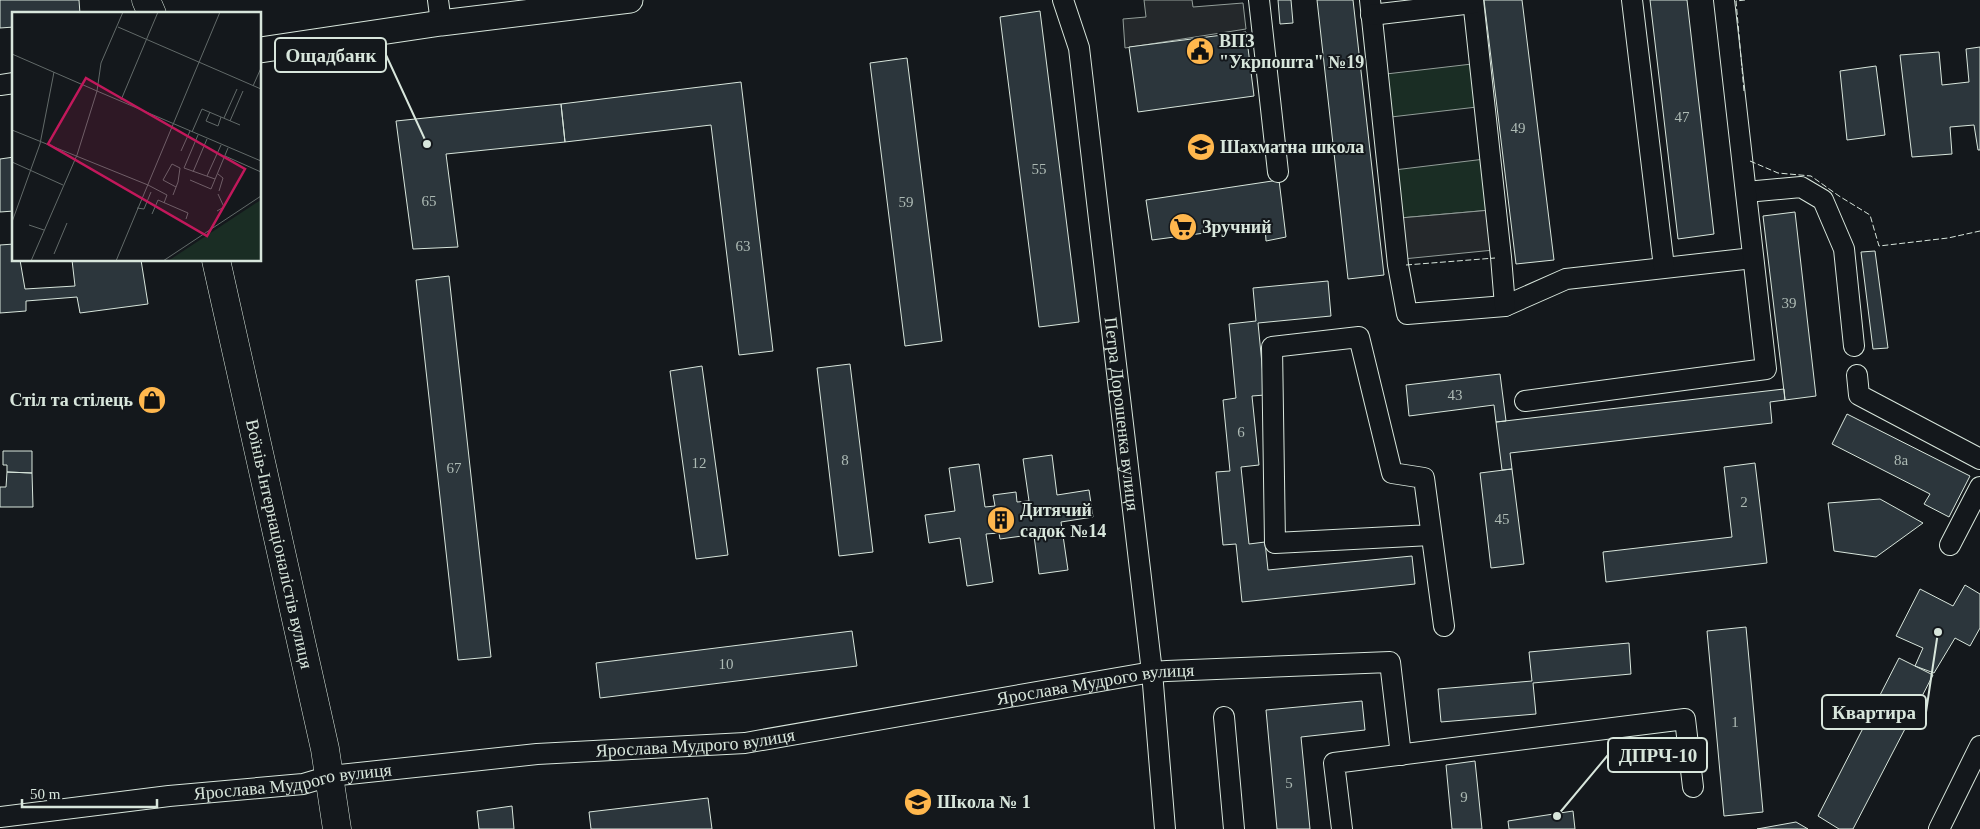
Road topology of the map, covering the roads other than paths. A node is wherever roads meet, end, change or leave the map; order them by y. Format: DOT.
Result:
graph roads {
  1 [pos="146,0"];
  2 [pos="630,0"];
  3 [pos="1063,0"];
  4 [pos="1259,0"];
  5 [pos="1632,0"];
  6 [pos="1724,0"];
  7 [pos="1473,2"];
  8 [pos="1370,8"];
  9 [pos="440,11"];
  10 [pos="151,12"];
  11 [pos="261,50"];
  12 [pos="1278,172"];
  13 [pos="1746,192"];
  14 [pos="1753,258"];
  15 [pos="216,261"];
  16 [pos="1664,267"];
  17 [pos="1505,306"];
  18 [pos="1854,346"];
  19 [pos="1857,375"];
  20 [pos="1525,401"];
  21 [pos="1980,459"];
  22 [pos="1980,487"];
  23 [pos="1431,535"];
  24 [pos="1950,545"];
  25 [pos="1444,626"];
  26 [pos="1152,672"];
  27 [pos="1224,717"];
  28 [pos="1980,746"];
  29 [pos="1401,755"];
  30 [pos="330,776"];
  31 [pos="1693,787"];
  32 [pos="0,816"];
  33 [pos="337,829"];
  34 [pos="1165,829"];
  35 [pos="1234,829"];
  36 [pos="1342,829"];
  37 [pos="1939,829"];
  1 -- 10 [label="highway"];
  2 -- 9 [label="main road"];
  3 -- 26 [label="street, Петра Дорошенка вулиця"];
  4 -- 12 [label="street"];
  5 -- 16 [label="street"];
  6 -- 13 [label="street"];
  7 -- 8 [label="street"];
  7 -- 17 [label="street"];
  8 -- 17 [label="street"];
  9 -- 11 [label="main road"];
  13 -- 14 [label="street"];
  13 -- 18 [label="street"];
  14 -- 16 [label="street"];
  14 -- 20 [label="street"];
  15 -- 30 [label="highway, Воїнів-Інтернаціоналістів вулиця"];
  16 -- 17 [label="street"];
  19 -- 21 [label="street"];
  22 -- 24 [label="street"];
  23 -- 23 [label="street"];
  23 -- 25 [label="street"];
  26 -- 29 [label="street, Ярослава Мудрого вулиця"];
  26 -- 30 [label="street, Ярослава Мудрого вулиця"];
  26 -- 34 [label="street, Петра Дорошенка вулиця"];
  27 -- 35 [label="street"];
  28 -- 37 [label="street"];
  29 -- 31 [label="street"];
  29 -- 36 [label="street"];
  30 -- 32 [label="street, Ярослава Мудрого вулиця"];
  30 -- 33 [label="highway, Воїнів-Інтернаціоналістів вулиця"];
}
